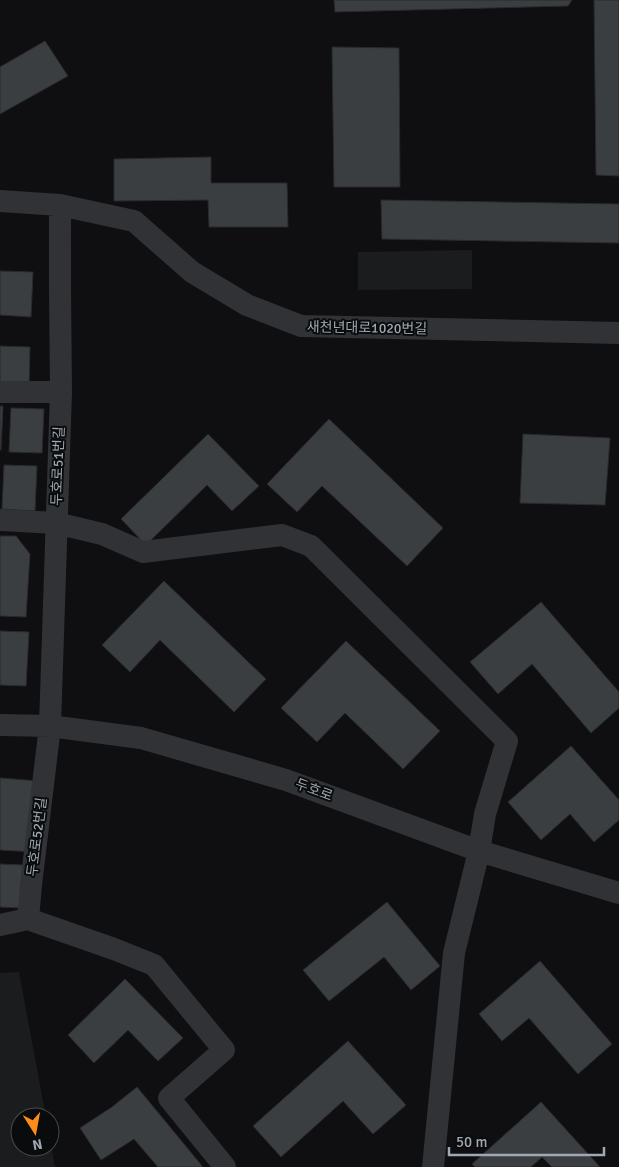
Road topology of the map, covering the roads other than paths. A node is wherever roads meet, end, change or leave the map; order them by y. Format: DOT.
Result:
graph roads {
  1 [pos="0,201"];
  2 [pos="60,205"];
  3 [pos="619,332"];
  4 [pos="0,392"];
  5 [pos="61,392"];
  6 [pos="0,520"];
  7 [pos="56,523"];
  8 [pos="0,725"];
  9 [pos="50,726"];
  10 [pos="479,851"];
  11 [pos="619,893"];
  12 [pos="28,920"];
  13 [pos="0,925"];
  14 [pos="225,1167"];
  15 [pos="433,1167"];
  1 -- 2 [label="street, 새천년대로1020번길"];
  2 -- 3 [label="street, 새천년대로1020번길"];
  2 -- 5 [label="street, 두호로51번길"];
  4 -- 5 [label="street"];
  5 -- 7 [label="street, 두호로51번길"];
  6 -- 7 [label="street"];
  7 -- 9 [label="street, 두호로51번길"];
  7 -- 10 [label="street"];
  8 -- 9 [label="street, 두호로"];
  9 -- 10 [label="street, 두호로"];
  9 -- 12 [label="street, 두호로52번길"];
  10 -- 11 [label="street, 두호로"];
  10 -- 15 [label="street"];
  12 -- 13 [label="street"];
  12 -- 14 [label="street"];
}
